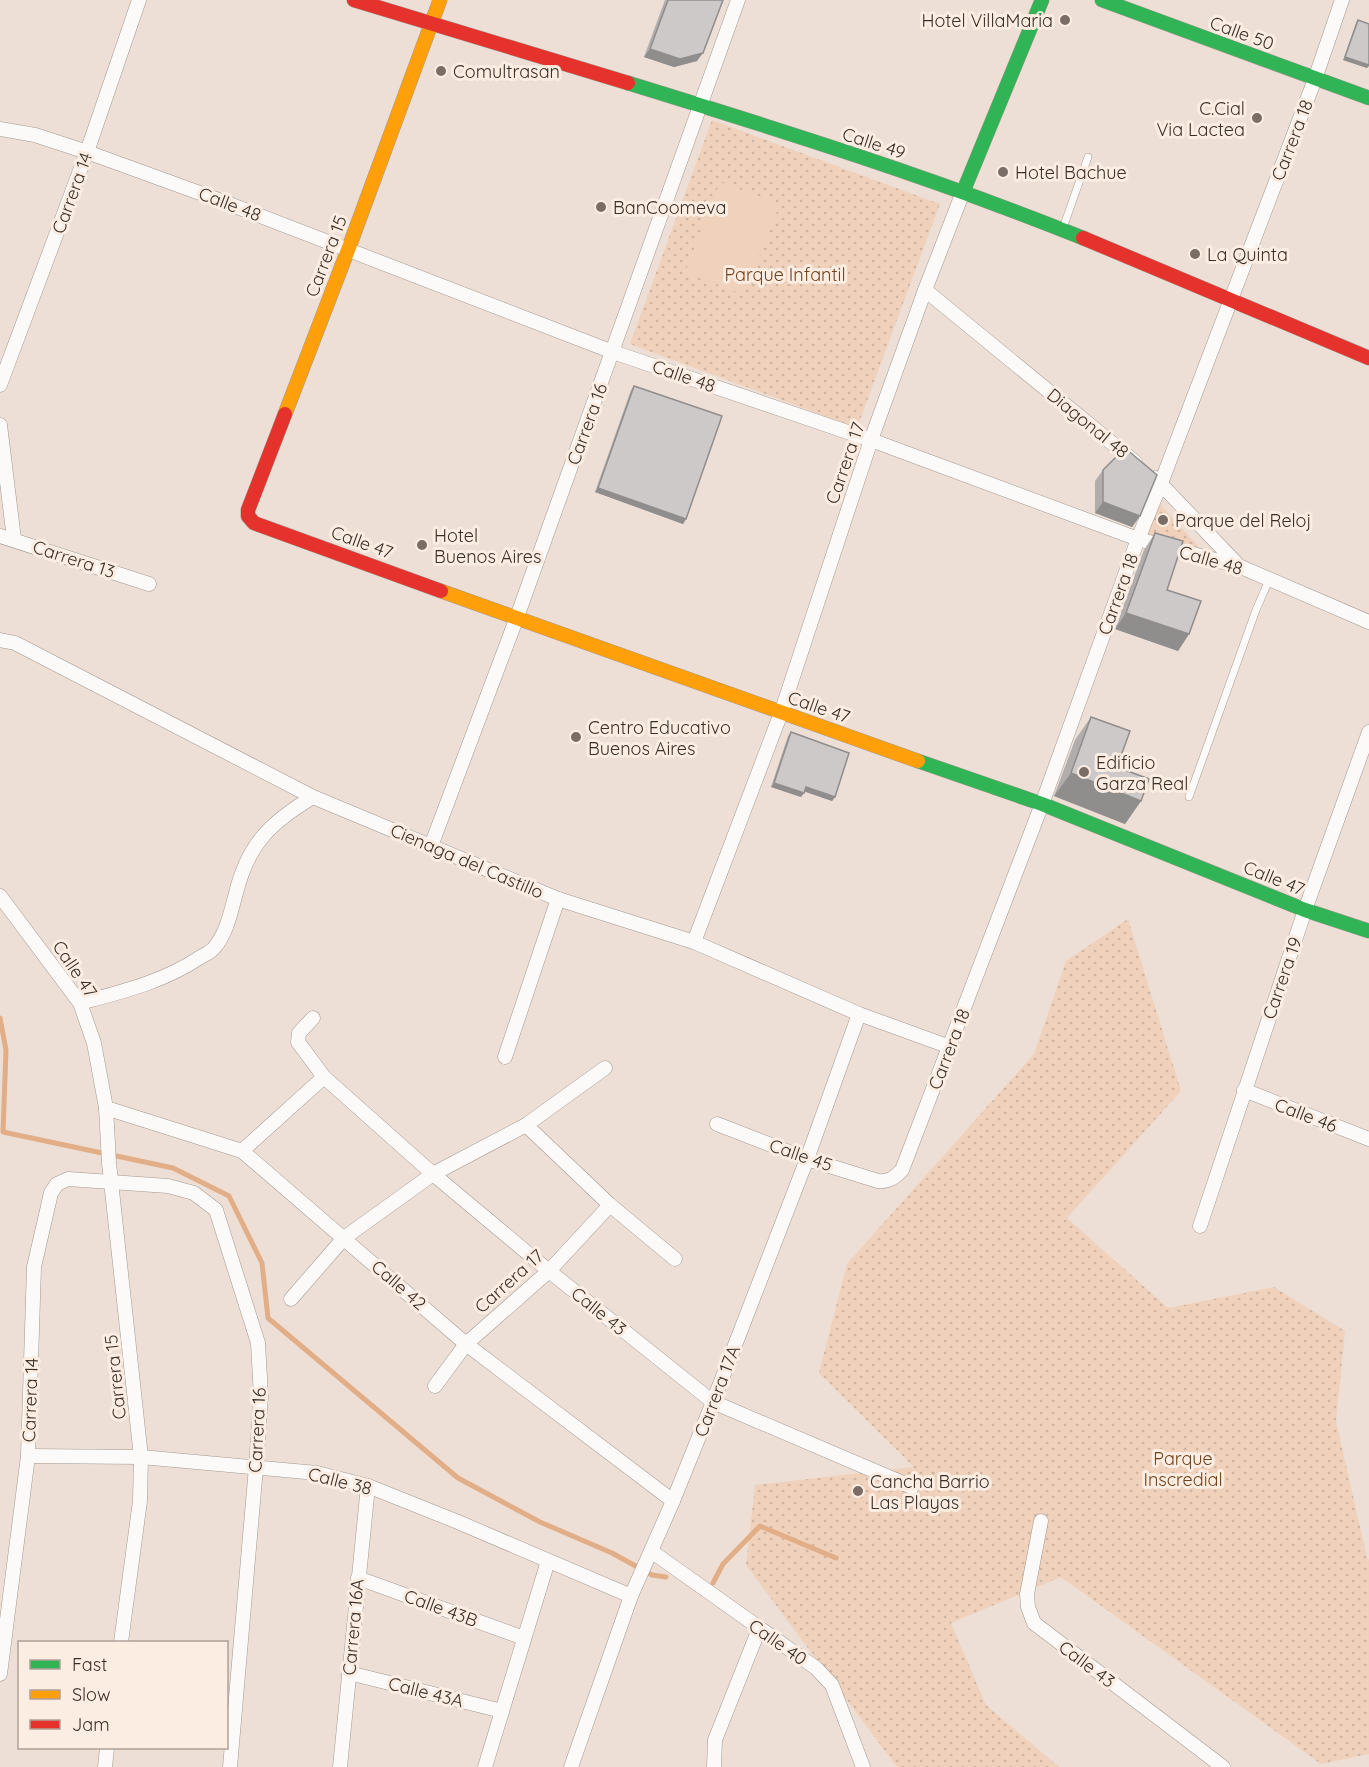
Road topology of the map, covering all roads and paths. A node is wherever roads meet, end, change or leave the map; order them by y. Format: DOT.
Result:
graph roads {
  1 [pos="139,0"];
  2 [pos="354,0"];
  3 [pos="440,0"];
  4 [pos="738,0"];
  5 [pos="1042,0"];
  6 [pos="1102,0"];
  7 [pos="1342,0"];
  8 [pos="431,24"];
  9 [pos="1315,79"];
  10 [pos="1369,98"];
  11 [pos="700,104"];
  12 [pos="0,129"];
  13 [pos="87,152"];
  14 [pos="1088,157"];
  15 [pos="963,192"];
  16 [pos="1063,231"];
  17 [pos="348,250"];
  18 [pos="925,290"];
  19 [pos="1230,300"];
  20 [pos="613,352"];
  21 [pos="1369,358"];
  22 [pos="0,385"];
  23 [pos="0,425"];
  24 [pos="871,440"];
  25 [pos="1161,483"];
  26 [pos="254,523"];
  27 [pos="0,536"];
  28 [pos="14,539"];
  29 [pos="1138,539"];
  30 [pos="1241,567"];
  31 [pos="1269,580"];
  32 [pos="148,584"];
  33 [pos="518,617"];
  34 [pos="1369,622"];
  35 [pos="0,640"];
  36 [pos="781,713"];
  37 [pos="1369,732"];
  38 [pos="313,796"];
  39 [pos="1189,797"];
  40 [pos="1042,804"];
  41 [pos="431,846"];
  42 [pos="0,896"];
  43 [pos="558,899"];
  44 [pos="1305,910"];
  45 [pos="1369,931"];
  46 [pos="694,942"];
  47 [pos="80,1003"];
  48 [pos="859,1014"];
  49 [pos="313,1018"];
  50 [pos="950,1047"];
  51 [pos="505,1057"];
  52 [pos="605,1068"];
  53 [pos="324,1077"];
  54 [pos="1244,1090"];
  55 [pos="106,1108"];
  56 [pos="717,1124"];
  57 [pos="526,1125"];
  58 [pos="1369,1139"];
  59 [pos="242,1151"];
  60 [pos="807,1159"];
  61 [pos="433,1174"];
  62 [pos="111,1182"];
  63 [pos="887,1182"];
  64 [pos="610,1205"];
  65 [pos="1200,1226"];
  66 [pos="344,1238"];
  67 [pos="675,1260"];
  68 [pos="549,1271"];
  69 [pos="291,1299"];
  70 [pos="466,1344"];
  71 [pos="435,1386"];
  72 [pos="713,1402"];
  73 [pos="28,1456"];
  74 [pos="141,1457"];
  75 [pos="256,1467"];
  76 [pos="368,1486"];
  77 [pos="912,1487"];
  78 [pos="673,1501"];
  79 [pos="1041,1521"];
  80 [pos="648,1556"];
  81 [pos="548,1561"];
  82 [pos="358,1578"];
  83 [pos="631,1596"];
  84 [pos="759,1629"];
  85 [pos="524,1638"];
  86 [pos="121,1641"];
  87 [pos="349,1673"];
  88 [pos="0,1674"];
  89 [pos="502,1711"];
  90 [pos="107,1749"];
  91 [pos="105,1767"];
  92 [pos="230,1767"];
  93 [pos="340,1767"];
  94 [pos="485,1767"];
  95 [pos="571,1767"];
  96 [pos="714,1767"];
  97 [pos="863,1767"];
  98 [pos="1223,1767"];
  1 -- 13 [label="street, Carrera 14"];
  2 -- 8 [label="street, Calle 49"];
  3 -- 8 [label="street, Carrera 15"];
  4 -- 11 [label="street, Carrera 16"];
  5 -- 15 [label="street, Carrera 17"];
  6 -- 9 [label="street, Calle 50"];
  7 -- 9 [label="street, Carrera 18"];
  8 -- 11 [label="street, Calle 49"];
  8 -- 17 [label="street, Carrera 15"];
  9 -- 10 [label="street, Calle 50"];
  9 -- 19 [label="street, Carrera 18"];
  11 -- 15 [label="street, Calle 49"];
  11 -- 20 [label="street, Carrera 16"];
  12 -- 13 [label="street, Calle 48"];
  13 -- 17 [label="street, Calle 48"];
  13 -- 22 [label="street, Carrera 14"];
  14 -- 16 [label="lane"];
  15 -- 16 [label="street, Calle 49"];
  15 -- 18 [label="street, Carrera 17"];
  16 -- 19 [label="street, Calle 49"];
  17 -- 20 [label="street, Calle 48"];
  17 -- 26 [label="street, Carrera 15"];
  18 -- 24 [label="street, Carrera 17"];
  18 -- 25 [label="street, Diagonal 48"];
  19 -- 21 [label="street, Calle 49"];
  19 -- 25 [label="street, Carrera 18"];
  20 -- 24 [label="street, Calle 48"];
  20 -- 33 [label="street, Carrera 16"];
  23 -- 28 [label="street"];
  24 -- 29 [label="street, Calle 48"];
  24 -- 36 [label="street, Carrera 17"];
  25 -- 29 [label="street, Carrera 18"];
  25 -- 30 [label="street, Diagonal 48"];
  26 -- 33 [label="street, Calle 47"];
  27 -- 28 [label="street, Carrera 13"];
  28 -- 32 [label="street, Carrera 13"];
  29 -- 30 [label="street, Calle 48"];
  29 -- 40 [label="street, Carrera 18"];
  30 -- 31 [label="street, Calle 48"];
  31 -- 34 [label="street, Calle 48"];
  31 -- 39 [label="lane"];
  33 -- 36 [label="street, Calle 47"];
  33 -- 41 [label="street, Carrera 16"];
  35 -- 38 [label="street, Cienaga del Castillo"];
  36 -- 40 [label="street, Calle 47"];
  36 -- 46 [label="street, Carrera 17"];
  37 -- 44 [label="street, Carrera 19"];
  38 -- 41 [label="street, Cienaga del Castillo"];
  38 -- 47 [label="street"];
  40 -- 44 [label="street, Calle 47"];
  40 -- 50 [label="street, Carrera 18"];
  41 -- 43 [label="street, Cienaga del Castillo"];
  42 -- 47 [label="street, Calle 47"];
  43 -- 46 [label="street, Cienaga del Castillo"];
  43 -- 51 [label="street"];
  44 -- 45 [label="street, Calle 47"];
  44 -- 54 [label="street, Carrera 19"];
  46 -- 48 [label="street, Cienaga del Castillo"];
  47 -- 55 [label="street, Calle 47"];
  48 -- 50 [label="street, Cienaga del Castillo"];
  48 -- 60 [label="street, Carrera 17A"];
  49 -- 53 [label="street, Calle 43"];
  50 -- 63 [label="street, Carrera 18"];
  52 -- 57 [label="street"];
  53 -- 59 [label="street"];
  53 -- 61 [label="street, Calle 43"];
  54 -- 58 [label="street, Calle 46"];
  54 -- 65 [label="street, Carrera 19"];
  55 -- 59 [label="street, Calle 42"];
  55 -- 62 [label="street, Carrera 15"];
  56 -- 60 [label="street, Calle 45"];
  57 -- 61 [label="street"];
  57 -- 64 [label="street"];
  59 -- 66 [label="street, Calle 42"];
  60 -- 63 [label="street, Calle 45"];
  60 -- 72 [label="street, Carrera 17A"];
  61 -- 66 [label="street"];
  61 -- 68 [label="street, Calle 43"];
  62 -- 73 [label="street, Carrera 14"];
  62 -- 74 [label="street, Carrera 15"];
  62 -- 75 [label="street, Carrera 16"];
  64 -- 67 [label="street"];
  64 -- 68 [label="street, Carrera 17"];
  66 -- 69 [label="street"];
  66 -- 70 [label="street, Calle 42"];
  68 -- 70 [label="street, Carrera 17"];
  68 -- 72 [label="street, Calle 43"];
  70 -- 71 [label="street, Carrera 17"];
  70 -- 78 [label="street, Calle 42"];
  72 -- 77 [label="street, Calle 43"];
  72 -- 78 [label="street, Carrera 17A"];
  73 -- 74 [label="street, Calle 38"];
  73 -- 88 [label="street, Carrera 14"];
  74 -- 75 [label="street, Calle 38"];
  74 -- 86 [label="street, Carrera 15"];
  75 -- 76 [label="street, Calle 38"];
  75 -- 92 [label="street, Carrera 16"];
  76 -- 81 [label="street, Calle 38"];
  76 -- 82 [label="street, Carrera 16A"];
  78 -- 80 [label="street, Carrera 17A"];
  79 -- 98 [label="street, Calle 43"];
  80 -- 83 [label="street, Carrera 17A"];
  80 -- 84 [label="street, Calle 40"];
  81 -- 83 [label="street, Calle 38"];
  81 -- 85 [label="street"];
  82 -- 85 [label="street, Calle 43B"];
  82 -- 87 [label="street, Carrera 16A"];
  83 -- 95 [label="street, Carrera 17A"];
  84 -- 96 [label="street"];
  84 -- 97 [label="street, Calle 40"];
  85 -- 89 [label="street"];
  87 -- 89 [label="street, Calle 43A"];
  87 -- 93 [label="street, Carrera 16A"];
  89 -- 94 [label="street"];
  90 -- 91 [label="street"];
}
